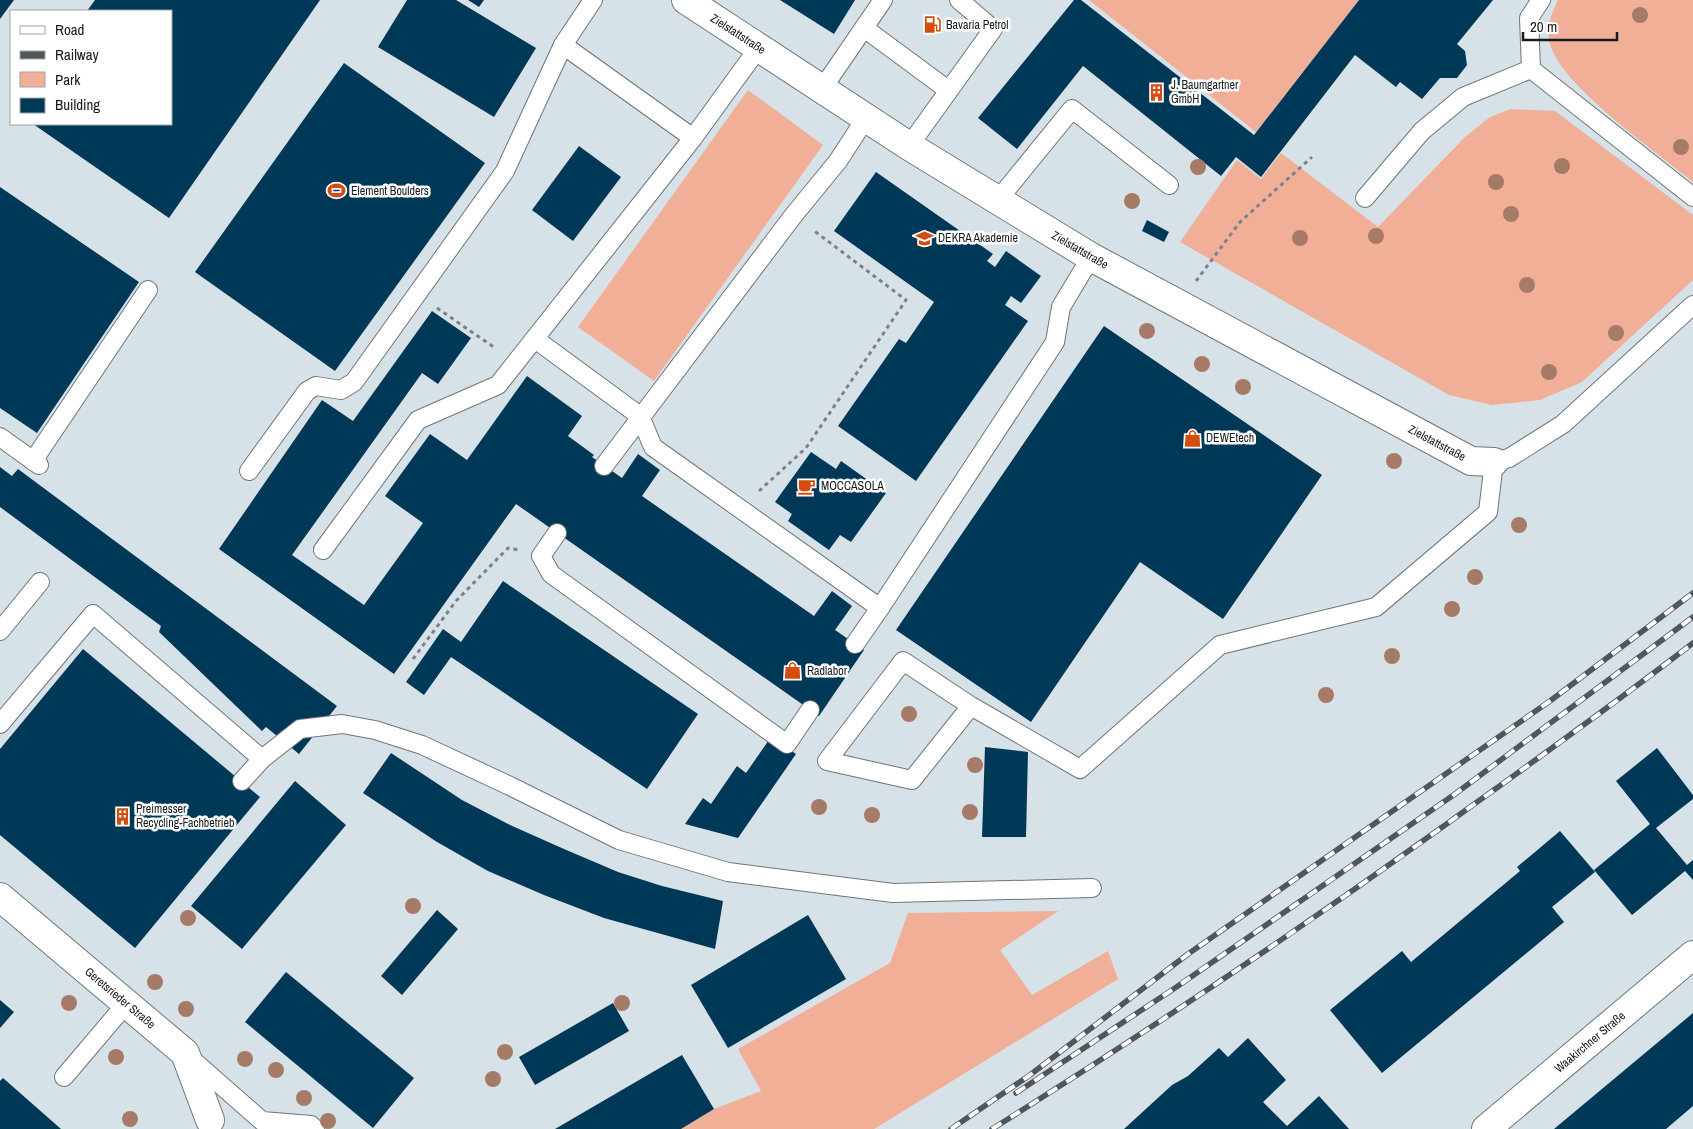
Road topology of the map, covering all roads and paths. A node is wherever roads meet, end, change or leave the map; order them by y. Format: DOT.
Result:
graph roads {
  1 [pos="593,0"];
  2 [pos="686,0"];
  3 [pos="884,0"];
  4 [pos="959,0"];
  5 [pos="1542,0"];
  6 [pos="864,28"];
  7 [pos="563,45"];
  8 [pos="759,47"];
  9 [pos="1531,69"];
  10 [pos="822,89"];
  11 [pos="948,90"];
  12 [pos="866,118"];
  13 [pos="693,138"];
  14 [pos="910,146"];
  15 [pos="1312,157"];
  16 [pos="1169,185"];
  17 [pos="1693,197"];
  18 [pos="1365,198"];
  19 [pos="997,201"];
  20 [pos="793,216"];
  21 [pos="1091,257"];
  22 [pos="148,290"];
  23 [pos="416,293"];
  24 [pos="1178,305"];
  25 [pos="1693,305"];
  26 [pos="535,339"];
  27 [pos="516,363"];
  28 [pos="640,416"];
  29 [pos="0,437"];
  30 [pos="1494,462"];
  31 [pos="604,466"];
  32 [pos="249,471"];
  33 [pos="756,494"];
  34 [pos="557,533"];
  35 [pos="323,550"];
  36 [pos="541,556"];
  37 [pos="40,582"];
  38 [pos="880,608"];
  39 [pos="0,631"];
  40 [pos="855,644"];
  41 [pos="413,659"];
  42 [pos="971,706"];
  43 [pos="810,710"];
  44 [pos="0,724"];
  45 [pos="262,759"];
  46 [pos="242,781"];
  47 [pos="1092,888"];
  48 [pos="0,898"];
  49 [pos="1693,955"];
  50 [pos="126,1004"];
  51 [pos="185,1053"];
  52 [pos="64,1077"];
  53 [pos="213,1124"];
  54 [pos="316,1129"];
  55 [pos="1486,1129"];
  1 -- 7 [label="lane"];
  2 -- 8 [label="street, Zielstattstraße"];
  3 -- 6 [label="lane"];
  4 -- 11 [label="lane"];
  5 -- 9 [label="lane"];
  6 -- 10 [label="lane"];
  6 -- 11 [label="lane"];
  7 -- 13 [label="lane"];
  7 -- 23 [label="lane"];
  8 -- 10 [label="street, Zielstattstraße"];
  8 -- 13 [label="lane"];
  9 -- 17 [label="lane"];
  9 -- 18 [label="lane"];
  10 -- 12 [label="street, Zielstattstraße"];
  11 -- 14 [label="lane"];
  12 -- 14 [label="street, Zielstattstraße"];
  12 -- 20 [label="lane"];
  13 -- 26 [label="lane"];
  14 -- 19 [label="street, Zielstattstraße"];
  15 -- 24 [label="path"];
  16 -- 19 [label="lane"];
  19 -- 21 [label="street, Zielstattstraße"];
  20 -- 28 [label="lane"];
  20 -- 33 [label="path"];
  21 -- 24 [label="street, Zielstattstraße"];
  21 -- 38 [label="lane"];
  22 -- 29 [label="lane"];
  23 -- 27 [label="path"];
  23 -- 32 [label="lane"];
  24 -- 30 [label="street, Zielstattstraße"];
  25 -- 30 [label="lane"];
  26 -- 27 [label="lane"];
  26 -- 28 [label="lane"];
  27 -- 35 [label="lane"];
  28 -- 31 [label="lane"];
  28 -- 38 [label="lane"];
  30 -- 42 [label="lane"];
  34 -- 36 [label="lane"];
  36 -- 41 [label="path"];
  36 -- 43 [label="lane"];
  37 -- 39 [label="lane"];
  38 -- 40 [label="lane"];
  42 -- 42 [label="lane"];
  44 -- 45 [label="lane"];
  45 -- 46 [label="lane"];
  45 -- 47 [label="lane"];
  48 -- 50 [label="street, Geretsrieder Straße"];
  49 -- 55 [label="street, Waakirchner Straße"];
  50 -- 51 [label="street, Geretsrieder Straße"];
  50 -- 52 [label="lane"];
  51 -- 53 [label="street, Geretsrieder Straße"];
  51 -- 54 [label="lane"];
}
